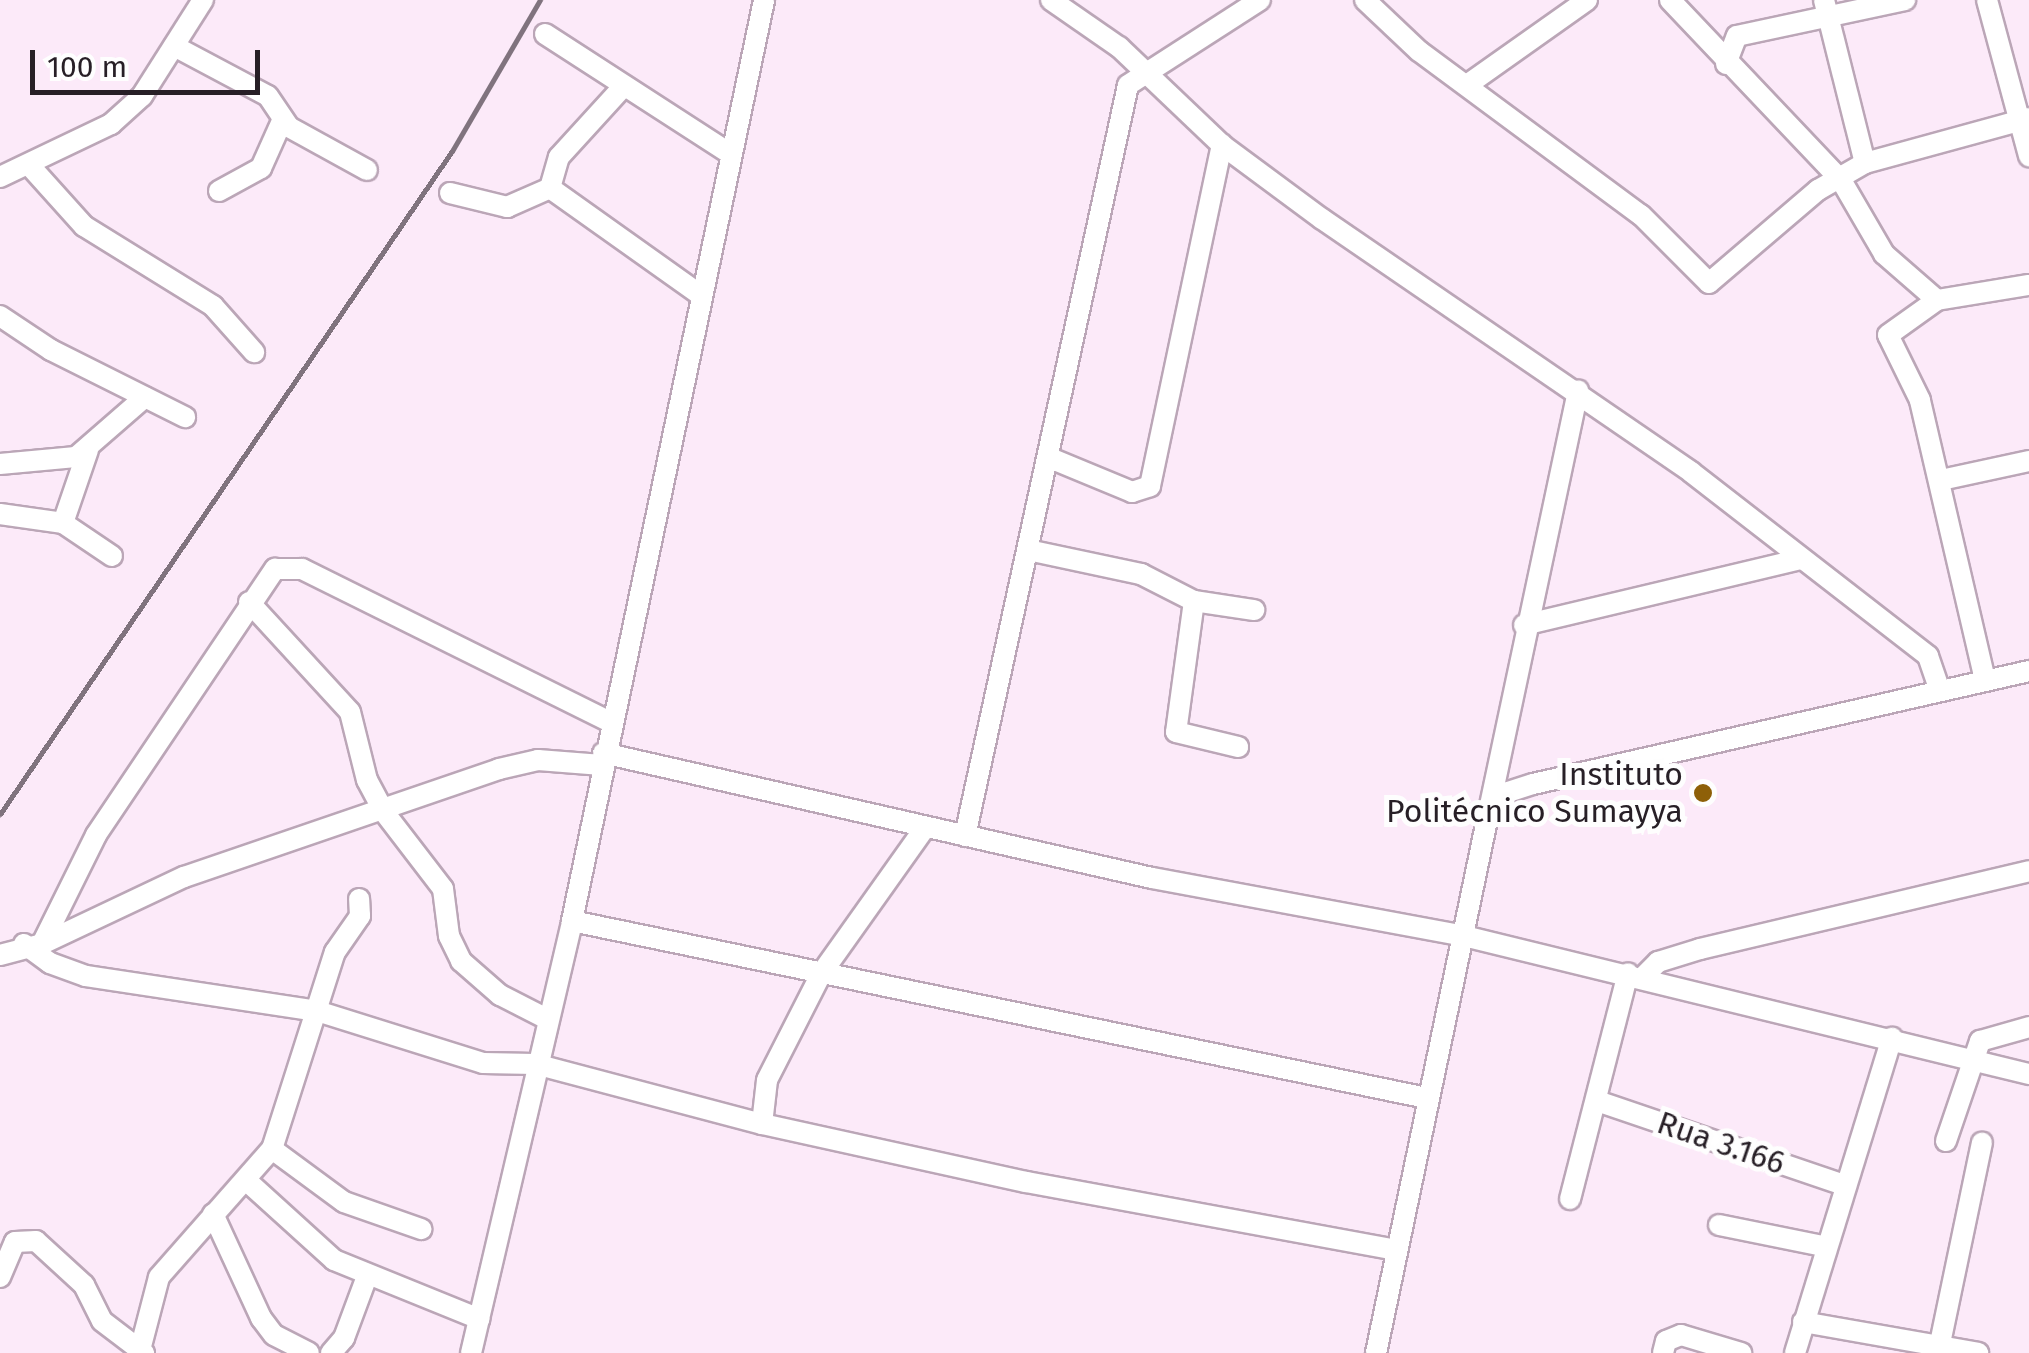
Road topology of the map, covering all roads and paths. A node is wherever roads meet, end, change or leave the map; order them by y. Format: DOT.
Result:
graph roads {
  1 [pos="203,0"];
  2 [pos="764,0"];
  3 [pos="1051,0"];
  4 [pos="1260,0"];
  5 [pos="1365,0"];
  6 [pos="1586,0"];
  7 [pos="1670,0"];
  8 [pos="1905,0"];
  9 [pos="1988,0"];
  10 [pos="1826,8"];
  11 [pos="545,34"];
  12 [pos="174,46"];
  13 [pos="1726,64"];
  14 [pos="1140,73"];
  15 [pos="1467,86"];
  16 [pos="622,88"];
  17 [pos="2025,119"];
  18 [pos="282,121"];
  19 [pos="1222,146"];
  20 [pos="729,153"];
  21 [pos="2029,156"];
  22 [pos="1864,163"];
  23 [pos="30,166"];
  24 [pos="367,170"];
  25 [pos="0,177"];
  26 [pos="1842,180"];
  27 [pos="550,188"];
  28 [pos="219,192"];
  29 [pos="450,193"];
  30 [pos="2029,286"];
  31 [pos="698,293"];
  32 [pos="1937,300"];
  33 [pos="0,316"];
  34 [pos="254,352"];
  35 [pos="1578,390"];
  36 [pos="145,397"];
  37 [pos="185,417"];
  38 [pos="88,450"];
  39 [pos="1050,458"];
  40 [pos="2029,461"];
  41 [pos="0,464"];
  42 [pos="1941,480"];
  43 [pos="0,514"];
  44 [pos="62,524"];
  45 [pos="1028,550"];
  46 [pos="112,556"];
  47 [pos="1800,560"];
  48 [pos="1194,601"];
  49 [pos="249,602"];
  50 [pos="1254,610"];
  51 [pos="1524,625"];
  52 [pos="2029,671"];
  53 [pos="1985,680"];
  54 [pos="1939,688"];
  55 [pos="610,722"];
  56 [pos="1238,747"];
  57 [pos="603,759"];
  58 [pos="1489,810"];
  59 [pos="384,812"];
  60 [pos="924,829"];
  61 [pos="965,836"];
  62 [pos="2029,872"];
  63 [pos="360,899"];
  64 [pos="572,921"];
  65 [pos="1464,936"];
  66 [pos="33,944"];
  67 [pos="0,955"];
  68 [pos="821,974"];
  69 [pos="1636,974"];
  70 [pos="317,1010"];
  71 [pos="548,1019"];
  72 [pos="2029,1028"];
  73 [pos="1892,1038"];
  74 [pos="1970,1058"];
  75 [pos="535,1064"];
  76 [pos="2029,1074"];
  77 [pos="1427,1098"];
  78 [pos="1597,1101"];
  79 [pos="762,1124"];
  80 [pos="1946,1142"];
  81 [pos="1982,1142"];
  82 [pos="272,1149"];
  83 [pos="248,1182"];
  84 [pos="1844,1185"];
  85 [pos="1570,1199"];
  86 [pos="213,1214"];
  87 [pos="1719,1224"];
  88 [pos="421,1229"];
  89 [pos="1823,1246"];
  90 [pos="1396,1250"];
  91 [pos="367,1276"];
  92 [pos="0,1277"];
  93 [pos="478,1320"];
  94 [pos="1804,1322"];
  95 [pos="1938,1349"];
  96 [pos="142,1352"];
  97 [pos="309,1353"];
  98 [pos="331,1353"];
  99 [pos="471,1353"];
  100 [pos="1376,1353"];
  101 [pos="1663,1353"];
  102 [pos="1740,1353"];
  103 [pos="1795,1353"];
  104 [pos="1978,1353"];
  1 -- 12 [label="street"];
  2 -- 20 [label="street"];
  3 -- 14 [label="street"];
  4 -- 14 [label="street"];
  5 -- 15 [label="street"];
  6 -- 15 [label="street"];
  7 -- 13 [label="street"];
  8 -- 10 [label="street"];
  9 -- 17 [label="street"];
  10 -- 13 [label="street"];
  10 -- 22 [label="street"];
  11 -- 16 [label="street"];
  12 -- 18 [label="street"];
  12 -- 23 [label="street"];
  13 -- 26 [label="street"];
  14 -- 19 [label="street"];
  14 -- 39 [label="street"];
  15 -- 26 [label="street"];
  16 -- 20 [label="street"];
  16 -- 27 [label="street"];
  17 -- 21 [label="street"];
  17 -- 22 [label="street"];
  18 -- 24 [label="street"];
  18 -- 28 [label="street"];
  19 -- 35 [label="street"];
  19 -- 39 [label="street"];
  20 -- 31 [label="street"];
  22 -- 26 [label="street"];
  23 -- 25 [label="street"];
  23 -- 34 [label="street"];
  26 -- 32 [label="street"];
  27 -- 29 [label="street"];
  27 -- 31 [label="street"];
  30 -- 32 [label="street"];
  31 -- 55 [label="street"];
  32 -- 42 [label="street"];
  33 -- 36 [label="street"];
  35 -- 47 [label="street"];
  35 -- 51 [label="street"];
  36 -- 37 [label="street"];
  36 -- 38 [label="street"];
  38 -- 41 [label="street"];
  38 -- 44 [label="street"];
  39 -- 45 [label="street"];
  40 -- 42 [label="street"];
  42 -- 53 [label="street"];
  43 -- 44 [label="street"];
  44 -- 46 [label="street"];
  45 -- 48 [label="street"];
  45 -- 61 [label="street"];
  47 -- 51 [label="street"];
  47 -- 54 [label="street"];
  48 -- 50 [label="street"];
  48 -- 56 [label="street"];
  49 -- 55 [label="street"];
  49 -- 59 [label="street"];
  49 -- 66 [label="street"];
  51 -- 58 [label="street"];
  52 -- 53 [label="street"];
  53 -- 54 [label="street"];
  54 -- 58 [label="street"];
  55 -- 57 [label="street"];
  57 -- 59 [label="street"];
  57 -- 60 [label="street"];
  57 -- 64 [label="street"];
  58 -- 65 [label="street"];
  59 -- 66 [label="street"];
  59 -- 71 [label="street"];
  60 -- 61 [label="street"];
  60 -- 68 [label="street"];
  61 -- 65 [label="street"];
  62 -- 69 [label="street"];
  63 -- 70 [label="street"];
  64 -- 68 [label="street"];
  64 -- 71 [label="street"];
  65 -- 69 [label="street"];
  65 -- 77 [label="street"];
  66 -- 67 [label="street"];
  66 -- 70 [label="street"];
  68 -- 77 [label="street"];
  68 -- 79 [label="street"];
  69 -- 73 [label="street"];
  69 -- 78 [label="street"];
  70 -- 75 [label="street"];
  70 -- 82 [label="street"];
  71 -- 75 [label="street"];
  72 -- 74 [label="street"];
  73 -- 74 [label="street"];
  73 -- 84 [label="street"];
  74 -- 76 [label="street"];
  74 -- 80 [label="street"];
  75 -- 79 [label="street"];
  75 -- 93 [label="street"];
  77 -- 90 [label="street"];
  78 -- 84 [label="street, Rua 3.166"];
  78 -- 85 [label="street"];
  79 -- 90 [label="street"];
  81 -- 95 [label="street"];
  82 -- 83 [label="street"];
  82 -- 88 [label="street"];
  83 -- 86 [label="street"];
  83 -- 91 [label="street"];
  84 -- 89 [label="street"];
  86 -- 96 [label="street"];
  86 -- 97 [label="street"];
  87 -- 89 [label="street"];
  89 -- 94 [label="street"];
  90 -- 100 [label="street"];
  91 -- 93 [label="street"];
  91 -- 98 [label="street"];
  92 -- 96 [label="street"];
  93 -- 99 [label="street"];
  94 -- 95 [label="street"];
  94 -- 103 [label="street"];
  95 -- 104 [label="street"];
  101 -- 102 [label="street"];
}
